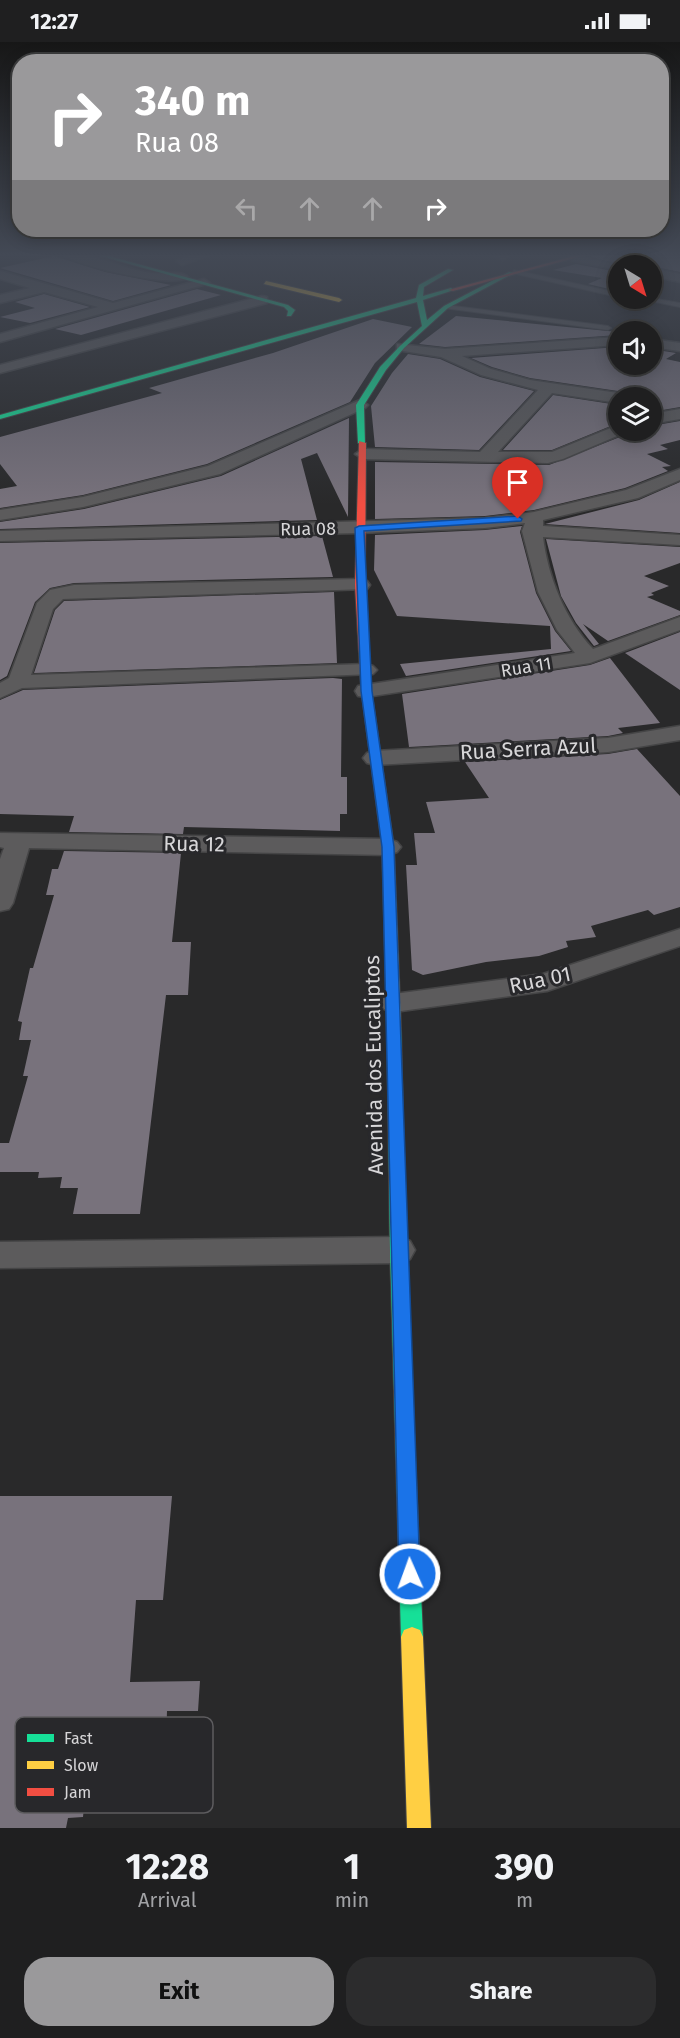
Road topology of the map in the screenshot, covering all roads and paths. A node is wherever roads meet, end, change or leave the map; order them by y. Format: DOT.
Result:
graph roads {
  1 [pos="116,338"];
  2 [pos="279,338"];
  3 [pos="411,338"];
  4 [pos="608,342"];
  5 [pos="662,345"];
  6 [pos="402,347"];
  7 [pos="680,347"];
  8 [pos="445,353"];
  9 [pos="150,358"];
  10 [pos="186,365"];
  11 [pos="0,369"];
  12 [pos="550,387"];
  13 [pos="608,396"];
  14 [pos="662,403"];
  15 [pos="360,405"];
  16 [pos="680,405"];
  17 [pos="680,414"];
  18 [pos="0,417"];
  19 [pos="662,417"];
  20 [pos="608,434"];
  21 [pos="363,454"];
  22 [pos="484,456"];
  23 [pos="680,474"];
  24 [pos="680,492"];
  25 [pos="632,494"];
  26 [pos="0,514"];
  27 [pos="533,524"];
  28 [pos="359,528"];
  29 [pos="0,536"];
  30 [pos="680,540"];
  31 [pos="360,585"];
  32 [pos="680,623"];
  33 [pos="590,657"];
  34 [pos="366,681"];
  35 [pos="9,687"];
  36 [pos="680,733"];
  37 [pos="375,758"];
  38 [pos="9,841"];
  39 [pos="388,847"];
  40 [pos="0,903"];
  41 [pos="680,936"];
  42 [pos="394,1003"];
  43 [pos="398,1250"];
  44 [pos="0,1255"];
  45 [pos="418,1828"];
  1 -- 11 [label="street"];
  2 -- 10 [label="street"];
  3 -- 6 [label="street"];
  4 -- 8 [label="street"];
  5 -- 7 [label="street"];
  6 -- 8 [label="street"];
  6 -- 15 [label="street"];
  8 -- 12 [label="street"];
  9 -- 10 [label="street"];
  10 -- 18 [label="street"];
  12 -- 13 [label="street"];
  12 -- 22 [label="street"];
  14 -- 16 [label="street"];
  15 -- 21 [label="street, Avenida dos Eucaliptos"];
  15 -- 26 [label="street"];
  17 -- 19 [label="street"];
  20 -- 22 [label="street"];
  21 -- 22 [label="street"];
  21 -- 28 [label="street, Avenida dos Eucaliptos"];
  23 -- 25 [label="street, Rua 08"];
  24 -- 25 [label="street"];
  25 -- 27 [label="street, Rua 08"];
  27 -- 28 [label="street, Rua 08"];
  27 -- 30 [label="street"];
  27 -- 33 [label="street"];
  28 -- 29 [label="street, Rua 08"];
  28 -- 31 [label="street, Avenida dos Eucaliptos"];
  31 -- 34 [label="street, Avenida dos Eucaliptos"];
  31 -- 35 [label="street"];
  32 -- 33 [label="street, Rua 11"];
  33 -- 34 [label="street, Rua 11"];
  34 -- 35 [label="street, Rua 11"];
  34 -- 37 [label="street, Avenida dos Eucaliptos"];
  36 -- 37 [label="street, Rua Serra Azul"];
  37 -- 39 [label="street, Avenida dos Eucaliptos"];
  38 -- 39 [label="street, Rua 12"];
  38 -- 40 [label="street"];
  39 -- 42 [label="street, Avenida dos Eucaliptos"];
  41 -- 42 [label="street, Rua 01"];
  42 -- 43 [label="street, Avenida dos Eucaliptos"];
  43 -- 44 [label="street"];
  43 -- 45 [label="street, Avenida dos Eucaliptos"];
}
